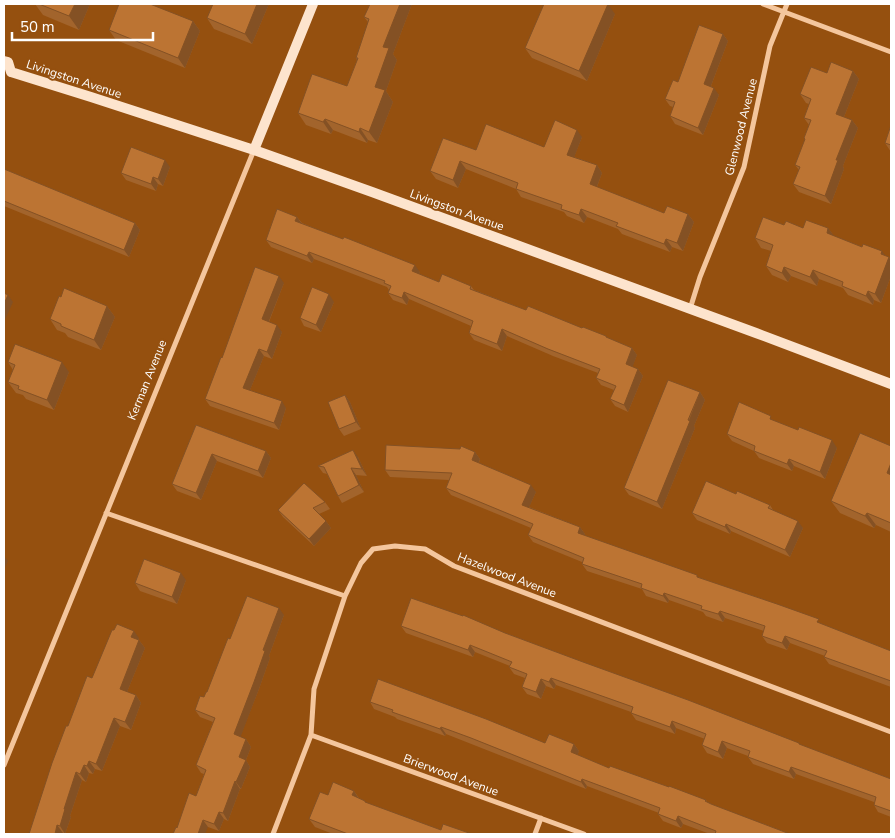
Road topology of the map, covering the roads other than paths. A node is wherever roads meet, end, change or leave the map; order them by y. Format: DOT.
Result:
graph roads {
  1 [pos="313,4"];
  2 [pos="763,4"];
  3 [pos="786,4"];
  4 [pos="783,12"];
  5 [pos="891,52"];
  6 [pos="4,61"];
  7 [pos="7,74"];
  8 [pos="254,150"];
  9 [pos="690,310"];
  10 [pos="891,384"];
  11 [pos="106,513"];
  12 [pos="345,596"];
  13 [pos="891,732"];
  14 [pos="311,734"];
  15 [pos="4,765"];
  16 [pos="541,818"];
  17 [pos="273,834"];
  18 [pos="535,834"];
  19 [pos="584,834"];
  1 -- 8 [label="main road, Kerman Avenue"];
  2 -- 4 [label="street"];
  3 -- 4 [label="street, Glenwood Avenue"];
  4 -- 5 [label="street"];
  4 -- 9 [label="street, Glenwood Avenue"];
  6 -- 7 [label="main road, Livingston Avenue"];
  7 -- 8 [label="main road, Livingston Avenue"];
  8 -- 9 [label="main road, Livingston Avenue"];
  8 -- 11 [label="street, Kerman Avenue"];
  9 -- 10 [label="main road, Livingston Avenue"];
  11 -- 12 [label="street"];
  11 -- 15 [label="street, Kerman Avenue"];
  12 -- 13 [label="street, Hazelwood Avenue"];
  12 -- 14 [label="street"];
  14 -- 16 [label="street, Brierwood Avenue"];
  14 -- 17 [label="street"];
  16 -- 18 [label="street"];
  16 -- 19 [label="street, Brierwood Avenue"];
}
